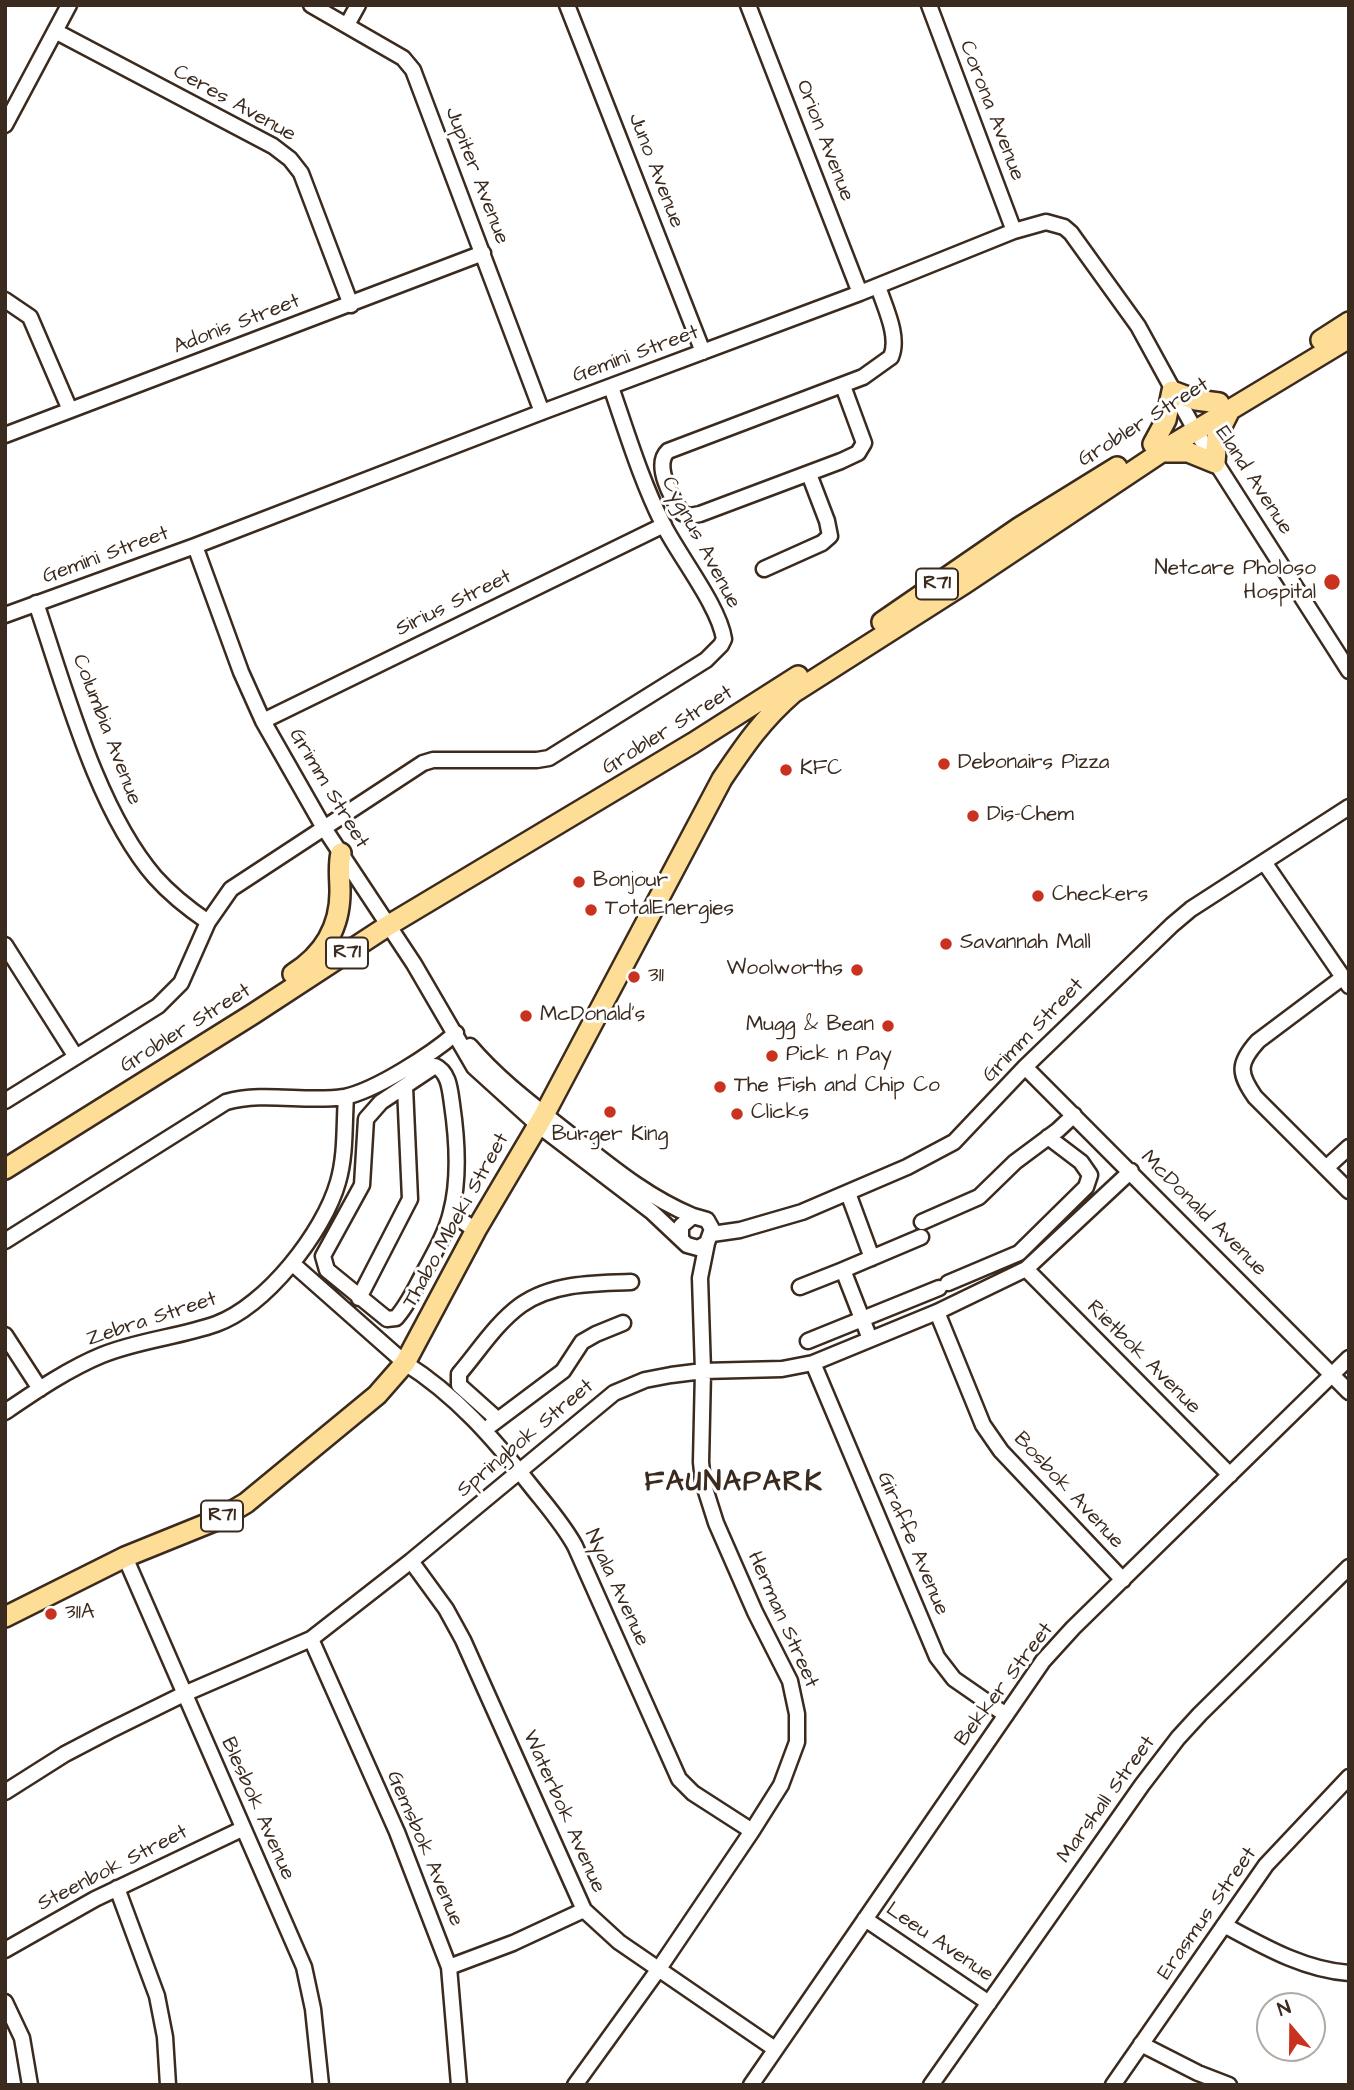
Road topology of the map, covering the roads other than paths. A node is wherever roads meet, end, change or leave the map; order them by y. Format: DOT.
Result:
graph roads {
  1 [pos="69,5"];
  2 [pos="311,5"];
  3 [pos="358,5"];
  4 [pos="567,5"];
  5 [pos="748,5"];
  6 [pos="929,5"];
  7 [pos="347,25"];
  8 [pos="55,31"];
  9 [pos="5,125"];
  10 [pos="1014,231"];
  11 [pos="483,253"];
  12 [pos="878,286"];
  13 [pos="860,293"];
  14 [pos="5,300"];
  15 [pos="351,305"];
  16 [pos="1349,322"];
  17 [pos="1349,338"];
  18 [pos="704,352"];
  19 [pos="843,386"];
  20 [pos="611,387"];
  21 [pos="1172,391"];
  22 [pos="1225,406"];
  23 [pos="70,410"];
  24 [pos="542,412"];
  25 [pos="1192,425"];
  26 [pos="5,435"];
  27 [pos="1156,448"];
  28 [pos="1215,463"];
  29 [pos="809,474"];
  30 [pos="664,525"];
  31 [pos="195,546"];
  32 [pos="764,569"];
  33 [pos="36,603"];
  34 [pos="5,615"];
  35 [pos="724,639"];
  36 [pos="854,642"];
  37 [pos="1347,664"];
  38 [pos="793,693"];
  39 [pos="263,721"];
  40 [pos="694,743"];
  41 [pos="1349,807"];
  42 [pos="324,828"];
  43 [pos="341,853"];
  44 [pos="1264,862"];
  45 [pos="208,922"];
  46 [pos="389,925"];
  47 [pos="5,945"];
  48 [pos="1345,982"];
  49 [pos="253,1014"];
  50 [pos="457,1035"];
  51 [pos="76,1056"];
  52 [pos="1025,1067"];
  53 [pos="405,1087"];
  54 [pos="346,1097"];
  55 [pos="5,1101"];
  56 [pos="1073,1115"];
  57 [pos="541,1120"];
  58 [pos="1048,1138"];
  59 [pos="1349,1147"];
  60 [pos="1326,1168"];
  61 [pos="5,1169"];
  62 [pos="1131,1171"];
  63 [pos="1349,1191"];
  64 [pos="848,1193"];
  65 [pos="451,1214"];
  66 [pos="693,1216"];
  67 [pos="476,1230"];
  68 [pos="710,1234"];
  69 [pos="5,1241"];
  70 [pos="684,1241"];
  71 [pos="872,1258"];
  72 [pos="293,1264"];
  73 [pos="1026,1269"];
  74 [pos="843,1270"];
  75 [pos="700,1278"];
  76 [pos="631,1282"];
  77 [pos="800,1287"];
  78 [pos="359,1298"];
  79 [pos="937,1312"];
  80 [pos="861,1318"];
  81 [pos="623,1324"];
  82 [pos="5,1335"];
  83 [pos="870,1339"];
  84 [pos="807,1341"];
  85 [pos="1349,1357"];
  86 [pos="405,1363"];
  87 [pos="813,1363"];
  88 [pos="703,1371"];
  89 [pos="1331,1374"];
  90 [pos="40,1389"];
  91 [pos="1349,1392"];
  92 [pos="5,1412"];
  93 [pos="497,1419"];
  94 [pos="486,1431"];
  95 [pos="520,1472"];
  96 [pos="1230,1475"];
  97 [pos="125,1557"];
  98 [pos="411,1561"];
  99 [pos="1349,1567"];
  100 [pos="1123,1580"];
  101 [pos="5,1616"];
  102 [pos="311,1639"];
  103 [pos="184,1694"];
  104 [pos="1006,1716"];
  105 [pos="1349,1777"];
  106 [pos="5,1792"];
  107 [pos="242,1829"];
  108 [pos="752,1831"];
  109 [pos="117,1888"];
  110 [pos="584,1910"];
  111 [pos="865,1919"];
  112 [pos="1224,1925"];
  113 [pos="5,1950"];
  114 [pos="449,1967"];
  115 [pos="658,1970"];
  116 [pos="1349,1973"];
  117 [pos="5,2001"];
  118 [pos="989,2003"];
  119 [pos="1141,2044"];
  120 [pos="775,2049"];
  121 [pos="30,2085"];
  122 [pos="168,2085"];
  123 [pos="321,2085"];
  124 [pos="459,2085"];
  125 [pos="575,2085"];
  126 [pos="751,2085"];
  127 [pos="931,2085"];
  128 [pos="1113,2085"];
  129 [pos="1229,2085"];
  1 -- 8 [label="street"];
  2 -- 7 [label="street, Jupiter Avenue"];
  3 -- 7 [label="street"];
  4 -- 18 [label="street, Juno Avenue"];
  5 -- 13 [label="street, Orion Avenue"];
  6 -- 10 [label="street, Corona Avenue"];
  7 -- 11 [label="street, Jupiter Avenue"];
  8 -- 9 [label="street"];
  8 -- 15 [label="street, Ceres Avenue"];
  10 -- 12 [label="street, Gemini Street"];
  10 -- 21 [label="street, Gemini Street"];
  11 -- 15 [label="street, Adonis Street"];
  11 -- 24 [label="street, Jupiter Avenue"];
  12 -- 13 [label="street, Gemini Street"];
  12 -- 19 [label="street"];
  13 -- 18 [label="street, Gemini Street"];
  14 -- 23 [label="street"];
  15 -- 23 [label="street, Adonis Street"];
  16 -- 22 [label="main road, Grobler Street / R71"];
  17 -- 22 [label="main road, Grobler Street / R71"];
  18 -- 20 [label="street, Gemini Street"];
  19 -- 29 [label="street"];
  19 -- 29 [label="street"];
  20 -- 24 [label="street, Gemini Street"];
  20 -- 30 [label="street, Cygnus Avenue"];
  21 -- 22 [label="main road"];
  21 -- 25 [label="street, Gemini Street"];
  21 -- 27 [label="main road"];
  22 -- 25 [label="main road, Grobler Street / R71"];
  22 -- 28 [label="main road"];
  23 -- 26 [label="street, Adonis Street"];
  24 -- 31 [label="street, Gemini Street"];
  25 -- 27 [label="main road, Grobler Street / R71"];
  25 -- 28 [label="street, Eland Avenue"];
  27 -- 28 [label="main road"];
  27 -- 36 [label="main road, Grobler Street / R71"];
  27 -- 38 [label="main road, Grobler Street / R71"];
  28 -- 37 [label="street, Eland Avenue"];
  29 -- 32 [label="street"];
  30 -- 35 [label="street, Cygnus Avenue"];
  30 -- 39 [label="street, Sirius Street"];
  31 -- 33 [label="street, Gemini Street"];
  31 -- 39 [label="street, Grimm Street"];
  33 -- 34 [label="street, Gemini Street"];
  33 -- 45 [label="street, Columbia Avenue"];
  35 -- 42 [label="street, Grobler Street"];
  36 -- 38 [label="main road"];
  36 -- 40 [label="main road, Grobler Street / R71"];
  38 -- 40 [label="main road"];
  38 -- 57 [label="main road, Thabo Mbeki Street / R71"];
  39 -- 42 [label="street, Grimm Street"];
  40 -- 46 [label="main road, Grobler Street / R71"];
  41 -- 44 [label="street, Grimm Street"];
  42 -- 43 [label="street, Grimm Street"];
  42 -- 45 [label="street, Grobler Street"];
  43 -- 46 [label="street, Grimm Street"];
  43 -- 49 [label="main road"];
  44 -- 48 [label="street"];
  44 -- 52 [label="street, Grimm Street"];
  45 -- 51 [label="street, Grobler Street"];
  46 -- 49 [label="main road, Grobler Street / R71"];
  46 -- 50 [label="street, Grimm Street"];
  47 -- 51 [label="street"];
  48 -- 60 [label="street"];
  49 -- 61 [label="main road, Grobler Street / R71"];
  50 -- 54 [label="street"];
  50 -- 57 [label="street, Grimm Street"];
  51 -- 55 [label="street, Grobler Street"];
  52 -- 56 [label="street, McDonald Avenue"];
  52 -- 64 [label="street, Grimm Street"];
  53 -- 65 [label="street"];
  53 -- 78 [label="street"];
  53 -- 78 [label="street"];
  54 -- 69 [label="street"];
  54 -- 72 [label="street, Zebra Street"];
  56 -- 58 [label="street"];
  56 -- 62 [label="street, McDonald Avenue"];
  57 -- 66 [label="street, Grimm Street"];
  57 -- 67 [label="main road, Thabo Mbeki Street / R71"];
  57 -- 70 [label="street, Grimm Street"];
  58 -- 71 [label="street"];
  58 -- 80 [label="street"];
  59 -- 60 [label="street"];
  60 -- 63 [label="street"];
  62 -- 73 [label="street, Springbok Street"];
  62 -- 89 [label="street, McDonald Avenue"];
  64 -- 68 [label="street, Grimm Street"];
  64 -- 71 [label="street"];
  65 -- 67 [label="street"];
  65 -- 78 [label="street"];
  66 -- 68 [label="street"];
  66 -- 70 [label="street"];
  67 -- 86 [label="main road, Thabo Mbeki Street / R71"];
  68 -- 70 [label="street"];
  68 -- 75 [label="street, Herman Street"];
  70 -- 75 [label="street, Herman Street"];
  71 -- 74 [label="street"];
  72 -- 86 [label="street, Nyala Avenue"];
  72 -- 90 [label="street, Zebra Street"];
  73 -- 79 [label="street, Springbok Street"];
  73 -- 96 [label="street, Rietbok Avenue"];
  74 -- 77 [label="street"];
  74 -- 80 [label="street"];
  75 -- 88 [label="street, Herman Street"];
  76 -- 93 [label="street"];
  79 -- 83 [label="street, Springbok Street"];
  79 -- 100 [label="street, Bosbok Avenue"];
  80 -- 83 [label="street"];
  80 -- 84 [label="street"];
  81 -- 93 [label="street"];
  82 -- 90 [label="street"];
  83 -- 87 [label="street, Springbok Street"];
  85 -- 89 [label="street, Bekker Street"];
  86 -- 94 [label="street, Nyala Avenue"];
  86 -- 97 [label="main road, Thabo Mbeki Street / R71"];
  87 -- 88 [label="street, Springbok Street"];
  87 -- 104 [label="street, Giraffe Avenue"];
  88 -- 95 [label="street, Springbok Street"];
  88 -- 108 [label="street, Herman Street"];
  89 -- 91 [label="street, McDonald Avenue"];
  89 -- 96 [label="street, Bekker Street"];
  90 -- 92 [label="street, Zebra Street"];
  93 -- 94 [label="street"];
  94 -- 95 [label="street, Nyala Avenue"];
  95 -- 98 [label="street, Springbok Street"];
  95 -- 108 [label="street, Nyala Avenue"];
  96 -- 100 [label="street, Bekker Street"];
  97 -- 101 [label="main road, Thabo Mbeki Street / R71"];
  97 -- 103 [label="street, Blesbok Avenue"];
  98 -- 102 [label="street, Springbok Street"];
  98 -- 110 [label="street, Waterbok Avenue"];
  99 -- 118 [label="street, Marshall Street"];
  100 -- 104 [label="street, Bekker Street"];
  102 -- 103 [label="street, Springbok Street"];
  102 -- 114 [label="street, Gemsbok Avenue"];
  103 -- 106 [label="street, Springbok Street"];
  103 -- 107 [label="street, Blesbok Avenue"];
  104 -- 111 [label="street, Bekker Street"];
  105 -- 112 [label="street, Erasmus Street"];
  107 -- 109 [label="street, Steenbok Street"];
  107 -- 123 [label="street, Blesbok Avenue"];
  108 -- 115 [label="street, Herman Street"];
  109 -- 113 [label="street, Steenbok Street"];
  109 -- 122 [label="street"];
  110 -- 114 [label="street"];
  110 -- 115 [label="street, Waterbok Avenue"];
  111 -- 118 [label="street, Leeu Avenue"];
  111 -- 120 [label="street, Bekker Street"];
  112 -- 116 [label="street"];
  112 -- 119 [label="street, Erasmus Street"];
  114 -- 124 [label="street, Gemsbok Avenue"];
  115 -- 120 [label="street, Waterbok Avenue"];
  115 -- 125 [label="street, Herman Street"];
  117 -- 121 [label="street"];
  118 -- 127 [label="street, Marshall Street"];
  119 -- 128 [label="street, Erasmus Street"];
  119 -- 129 [label="street"];
  120 -- 126 [label="street, Bekker Street"];
}
